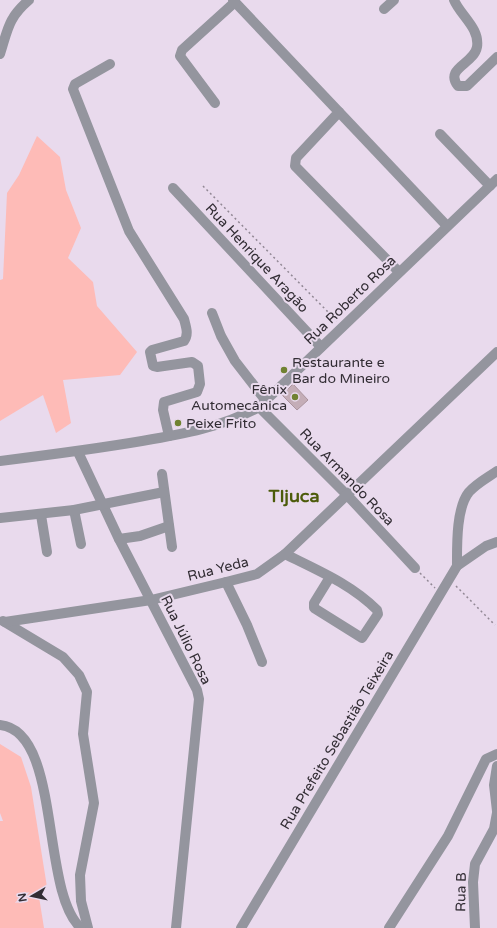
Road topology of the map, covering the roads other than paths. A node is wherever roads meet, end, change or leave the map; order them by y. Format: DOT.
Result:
graph roads {
  1 [pos="29,0"];
  2 [pos="394,0"];
  3 [pos="454,0"];
  4 [pos="234,1"];
  5 [pos="384,9"];
  6 [pos="0,54"];
  7 [pos="497,57"];
  8 [pos="110,64"];
  9 [pos="214,103"];
  10 [pos="338,112"];
  11 [pos="440,134"];
  12 [pos="494,184"];
  13 [pos="173,188"];
  14 [pos="447,226"];
  15 [pos="399,272"];
  16 [pos="212,313"];
  17 [pos="321,347"];
  18 [pos="497,352"];
  19 [pos="262,404"];
  20 [pos="169,436"];
  21 [pos="78,452"];
  22 [pos="0,461"];
  23 [pos="497,472"];
  24 [pos="162,474"];
  25 [pos="164,492"];
  26 [pos="348,496"];
  27 [pos="103,504"];
  28 [pos="74,510"];
  29 [pos="41,515"];
  30 [pos="0,518"];
  31 [pos="169,526"];
  32 [pos="119,540"];
  33 [pos="497,542"];
  34 [pos="81,544"];
  35 [pos="172,547"];
  36 [pos="47,552"];
  37 [pos="285,554"];
  38 [pos="457,566"];
  39 [pos="415,568"];
  40 [pos="330,577"];
  41 [pos="226,582"];
  42 [pos="151,600"];
  43 [pos="3,621"];
  44 [pos="262,662"];
  45 [pos="0,725"];
  46 [pos="497,754"];
  47 [pos="497,766"];
  48 [pos="497,812"];
  49 [pos="81,928"];
  50 [pos="88,928"];
  51 [pos="176,928"];
  52 [pos="241,928"];
  53 [pos="389,928"];
  54 [pos="475,928"];
  1 -- 6 [label="street"];
  2 -- 5 [label="street"];
  3 -- 7 [label="street"];
  4 -- 9 [label="street"];
  4 -- 10 [label="street"];
  8 -- 20 [label="street"];
  10 -- 14 [label="street"];
  10 -- 15 [label="street"];
  11 -- 12 [label="street"];
  12 -- 14 [label="street, Rua Roberto Rosa"];
  13 -- 17 [label="street, Rua Henrique Aragão"];
  14 -- 15 [label="street, Rua Roberto Rosa"];
  15 -- 17 [label="street, Rua Roberto Rosa"];
  16 -- 19 [label="street, Rua Armando Rosa"];
  17 -- 19 [label="street, Rua Roberto Rosa"];
  18 -- 26 [label="street, Rua Yeda"];
  19 -- 20 [label="street, Rua Roberto Rosa"];
  19 -- 26 [label="street, Rua Armando Rosa"];
  20 -- 21 [label="street, Rua Roberto Rosa"];
  21 -- 22 [label="street, Rua Roberto Rosa"];
  21 -- 27 [label="street, Rua Júlio Rosa"];
  23 -- 38 [label="street"];
  24 -- 25 [label="street"];
  25 -- 27 [label="street"];
  25 -- 31 [label="street"];
  26 -- 37 [label="street, Rua Yeda"];
  26 -- 39 [label="street, Rua Armando Rosa"];
  27 -- 28 [label="street"];
  27 -- 32 [label="street, Rua Júlio Rosa"];
  28 -- 29 [label="street"];
  28 -- 34 [label="street"];
  29 -- 30 [label="street"];
  29 -- 36 [label="street"];
  31 -- 32 [label="street"];
  31 -- 35 [label="street"];
  32 -- 42 [label="street, Rua Júlio Rosa"];
  33 -- 38 [label="street"];
  37 -- 40 [label="street"];
  37 -- 41 [label="street, Rua Yeda"];
  38 -- 52 [label="street, Rua Prefeito Sebastião Teixeira"];
  40 -- 40 [label="street"];
  41 -- 42 [label="street, Rua Yeda"];
  41 -- 44 [label="street"];
  42 -- 43 [label="street, Rua Yeda"];
  42 -- 51 [label="street, Rua Júlio Rosa"];
  43 -- 50 [label="street"];
  45 -- 49 [label="street"];
  46 -- 53 [label="street"];
  47 -- 48 [label="street"];
  48 -- 54 [label="street, Rua B"];
}
